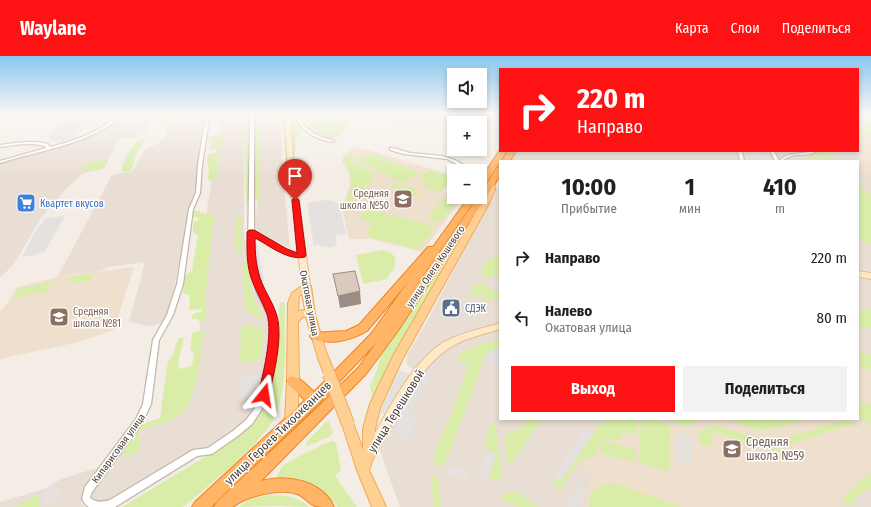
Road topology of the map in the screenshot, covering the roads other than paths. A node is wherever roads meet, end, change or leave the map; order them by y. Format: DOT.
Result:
graph roads {
  1 [pos="93,135"];
  2 [pos="205,135"];
  3 [pos="252,135"];
  4 [pos="289,135"];
  5 [pos="312,135"];
  6 [pos="332,140"];
  7 [pos="0,146"];
  8 [pos="48,148"];
  9 [pos="391,149"];
  10 [pos="503,152"];
  11 [pos="813,152"];
  12 [pos="782,160"];
  13 [pos="0,162"];
  14 [pos="459,164"];
  15 [pos="499,171"];
  16 [pos="490,178"];
  17 [pos="467,204"];
  18 [pos="252,232"];
  19 [pos="440,246"];
  20 [pos="302,255"];
  21 [pos="859,274"];
  22 [pos="871,276"];
  23 [pos="306,286"];
  24 [pos="310,315"];
  25 [pos="292,325"];
  26 [pos="499,326"];
  27 [pos="316,336"];
  28 [pos="355,359"];
  29 [pos="369,362"];
  30 [pos="293,382"];
  31 [pos="314,400"];
  32 [pos="291,421"];
  33 [pos="369,454"];
  34 [pos="364,470"];
  35 [pos="236,495"];
  36 [pos="200,507"];
  37 [pos="222,507"];
  38 [pos="326,507"];
  39 [pos="379,507"];
  1 -- 8 [label="street"];
  2 -- 18 [label="street, Кипарисовая улица"];
  3 -- 18 [label="street, Кипарисовая улица"];
  4 -- 20 [label="main road, Окатовая улица"];
  5 -- 6 [label="street"];
  7 -- 8 [label="street"];
  8 -- 13 [label="street"];
  9 -- 14 [label="street"];
  10 -- 16 [label="highway, улица Олега Кошевого"];
  11 -- 12 [label="street"];
  15 -- 16 [label="highway, улица Олега Кошевого"];
  16 -- 29 [label="highway, улица Олега Кошевого"];
  16 -- 33 [label="main road"];
  17 -- 19 [label="highway, улица Олега Кошевого"];
  18 -- 20 [label="street"];
  19 -- 27 [label="highway"];
  19 -- 28 [label="highway, улица Олега Кошевого"];
  20 -- 23 [label="main road, Окатовая улица"];
  21 -- 22 [label="main road"];
  23 -- 24 [label="main road, Окатовая улица"];
  23 -- 25 [label="main road"];
  24 -- 25 [label="main road"];
  24 -- 27 [label="main road, Окатовая улица"];
  25 -- 30 [label="main road"];
  26 -- 33 [label="main road, улица Терешковой"];
  27 -- 34 [label="main road, Окатовая улица, bridge"];
  28 -- 31 [label="highway, улица Героев-Тихоокеанцев"];
  29 -- 35 [label="highway, улица Героев-Тихоокеанцев"];
  30 -- 31 [label="highway"];
  30 -- 32 [label="main road"];
  31 -- 32 [label="highway, улица Героев-Тихоокеанцев"];
  32 -- 36 [label="highway, улица Героев-Тихоокеанцев"];
  33 -- 34 [label="main road, улица Терешковой"];
  34 -- 39 [label="main road, Окатовая улица"];
  35 -- 37 [label="highway, улица Героев-Тихоокеанцев"];
  35 -- 38 [label="highway"];
}
